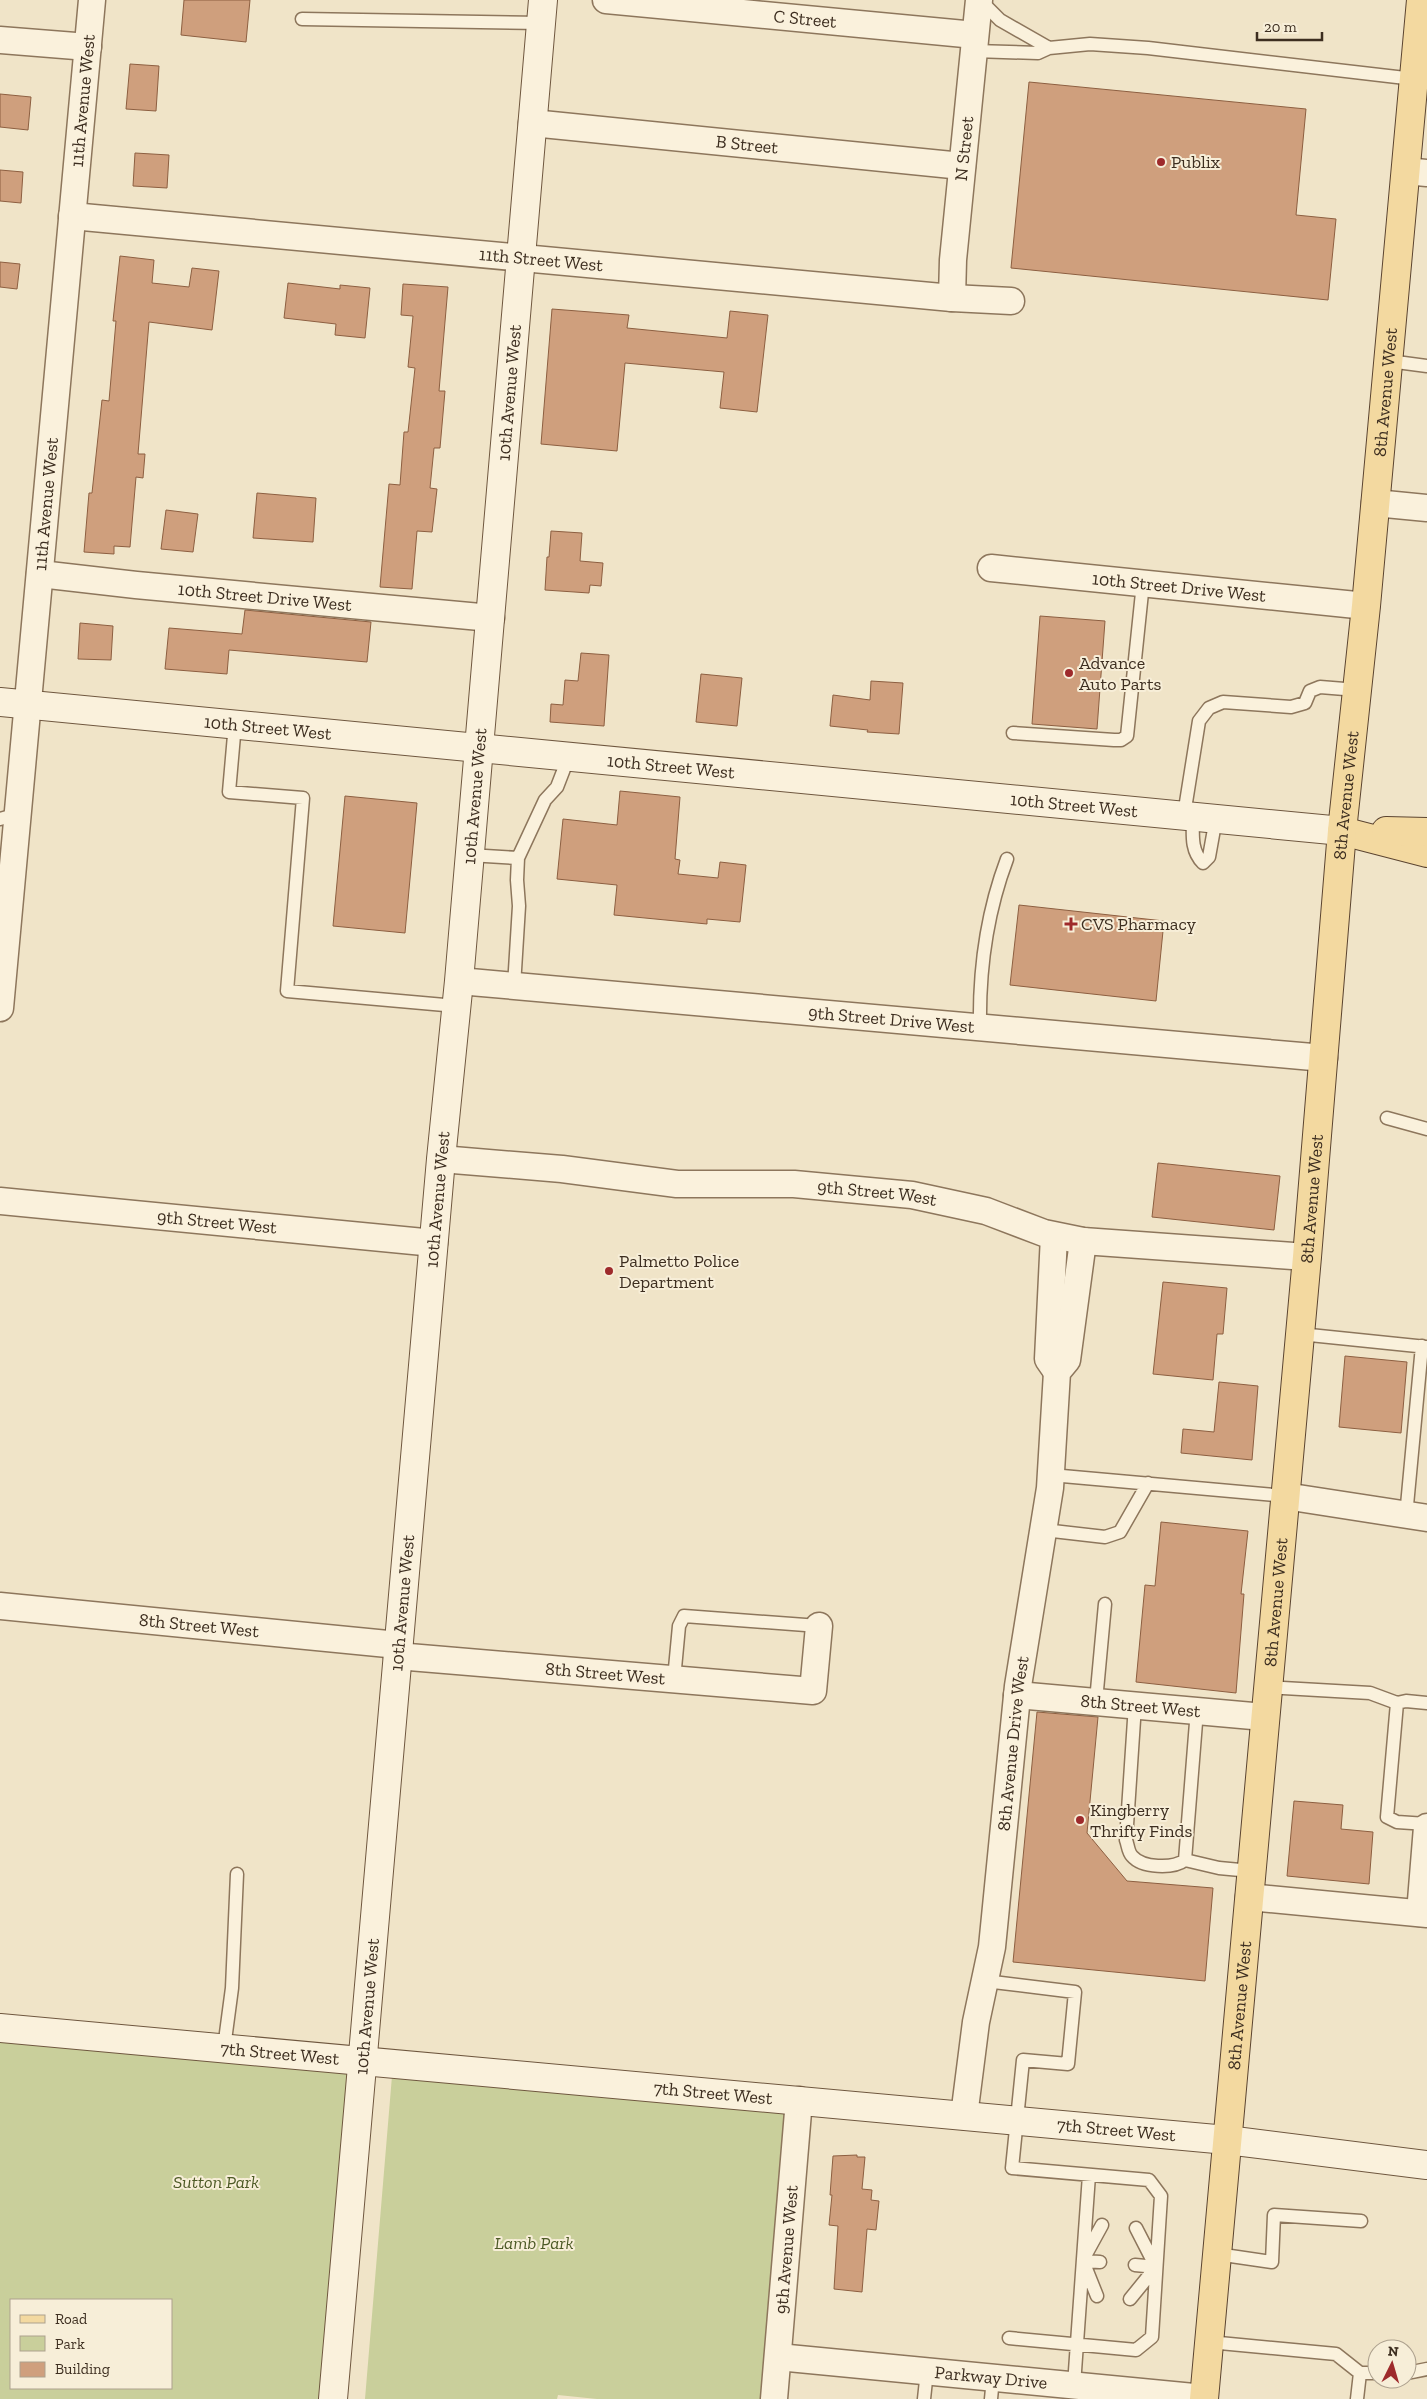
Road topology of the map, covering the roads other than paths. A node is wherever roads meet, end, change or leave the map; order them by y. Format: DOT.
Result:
graph roads {
  1 [pos="92,0"];
  2 [pos="606,0"];
  3 [pos="980,0"];
  4 [pos="1423,1"];
  5 [pos="542,11"];
  6 [pos="302,19"];
  7 [pos="0,40"];
  8 [pos="975,43"];
  9 [pos="88,47"];
  10 [pos="1049,48"];
  11 [pos="1414,79"];
  12 [pos="532,123"];
  13 [pos="962,166"];
  14 [pos="1416,172"];
  15 [pos="72,216"];
  16 [pos="520,259"];
  17 [pos="952,298"];
  18 [pos="1011,301"];
  19 [pos="1388,361"];
  20 [pos="1427,366"];
  21 [pos="1376,503"];
  22 [pos="1427,508"];
  23 [pos="991,568"];
  24 [pos="40,574"];
  25 [pos="1143,583"];
  26 [pos="1366,606"];
  27 [pos="491,618"];
  28 [pos="1357,690"];
  29 [pos="0,702"];
  30 [pos="28,705"];
  31 [pos="235,724"];
  32 [pos="1013,733"];
  33 [pos="477,747"];
  34 [pos="569,756"];
  35 [pos="1198,816"];
  36 [pos="9,817"];
  37 [pos="1342,831"];
  38 [pos="1427,832"];
  39 [pos="1427,853"];
  40 [pos="469,855"];
  41 [pos="518,858"];
  42 [pos="1007,859"];
  43 [pos="514,986"];
  44 [pos="458,993"];
  45 [pos="0,1008"];
  46 [pos="980,1027"];
  47 [pos="1324,1058"];
  48 [pos="1387,1118"];
  49 [pos="1427,1129"];
  50 [pos="441,1159"];
  51 [pos="0,1201"];
  52 [pos="1054,1236"];
  53 [pos="1083,1242"];
  54 [pos="434,1243"];
  55 [pos="1307,1257"];
  56 [pos="1300,1334"];
  57 [pos="1425,1346"];
  58 [pos="1057,1372"];
  59 [pos="1051,1475"];
  60 [pos="1148,1483"];
  61 [pos="1285,1496"];
  62 [pos="1417,1518"];
  63 [pos="1044,1530"];
  64 [pos="1105,1604"];
  65 [pos="0,1606"];
  66 [pos="819,1626"];
  67 [pos="398,1650"];
  68 [pos="674,1679"];
  69 [pos="1267,1687"];
  70 [pos="1018,1695"];
  71 [pos="1096,1702"];
  72 [pos="1397,1703"];
  73 [pos="1427,1703"];
  74 [pos="1136,1705"];
  75 [pos="1197,1710"];
  76 [pos="1264,1716"];
  77 [pos="1427,1826"];
  78 [pos="1185,1860"];
  79 [pos="238,1874"];
  80 [pos="1250,1884"];
  81 [pos="1423,1913"];
  82 [pos="985,1981"];
  83 [pos="0,2028"];
  84 [pos="224,2048"];
  85 [pos="362,2060"];
  86 [pos="799,2100"];
  87 [pos="964,2116"];
  88 [pos="1016,2121"];
  89 [pos="1227,2140"];
  90 [pos="1427,2165"];
  91 [pos="1089,2175"];
  92 [pos="1361,2221"];
  93 [pos="1102,2225"];
  94 [pos="1136,2228"];
  95 [pos="1217,2254"];
  96 [pos="1083,2260"];
  97 [pos="1100,2262"];
  98 [pos="1135,2265"];
  99 [pos="1156,2267"];
  100 [pos="1097,2296"];
  101 [pos="1130,2299"];
  102 [pos="1009,2338"];
  103 [pos="1209,2342"];
  104 [pos="1077,2345"];
  105 [pos="778,2357"];
  106 [pos="927,2371"];
  107 [pos="1360,2373"];
  108 [pos="1367,2373"];
  109 [pos="1074,2386"];
  110 [pos="992,2388"];
  111 [pos="1204,2398"];
  112 [pos="333,2399"];
  113 [pos="774,2399"];
  114 [pos="924,2399"];
  115 [pos="1357,2399"];
  1 -- 9 [label="street, 11th Avenue West"];
  2 -- 8 [label="street, C Street"];
  3 -- 8 [label="street, N Street"];
  3 -- 10 [label="lane"];
  4 -- 11 [label="main road, 8th Avenue West"];
  5 -- 6 [label="lane"];
  5 -- 12 [label="street, 10th Avenue West"];
  7 -- 9 [label="street"];
  8 -- 10 [label="lane"];
  8 -- 13 [label="street, N Street"];
  9 -- 15 [label="street, 11th Avenue West"];
  10 -- 11 [label="lane"];
  11 -- 14 [label="main road, 8th Avenue West"];
  12 -- 13 [label="street, B Street"];
  12 -- 16 [label="street, 10th Avenue West"];
  13 -- 17 [label="street, N Street"];
  14 -- 19 [label="main road, 8th Avenue West"];
  15 -- 16 [label="street, 11th Street West"];
  15 -- 24 [label="street, 11th Avenue West"];
  16 -- 17 [label="street, 11th Street West"];
  16 -- 27 [label="street, 10th Avenue West"];
  17 -- 18 [label="street, 11th Street West"];
  19 -- 20 [label="lane"];
  19 -- 21 [label="main road, 8th Avenue West"];
  21 -- 22 [label="street"];
  21 -- 26 [label="main road, 8th Avenue West"];
  23 -- 25 [label="street, 10th Street Drive West"];
  24 -- 27 [label="street, 10th Street Drive West"];
  24 -- 30 [label="street, 11th Avenue West"];
  25 -- 26 [label="street, 10th Street Drive West"];
  25 -- 32 [label="lane"];
  26 -- 28 [label="main road, 8th Avenue West"];
  27 -- 33 [label="street, 10th Avenue West"];
  28 -- 35 [label="lane"];
  28 -- 37 [label="main road, 8th Avenue West"];
  29 -- 30 [label="street, 10th Street West"];
  30 -- 31 [label="street, 10th Street West"];
  30 -- 36 [label="street, 11th Avenue West"];
  31 -- 33 [label="street, 10th Street West"];
  31 -- 44 [label="lane"];
  33 -- 34 [label="street, 10th Street West"];
  33 -- 40 [label="street, 10th Avenue West"];
  34 -- 35 [label="street, 10th Street West"];
  34 -- 41 [label="lane"];
  35 -- 37 [label="street, 10th Street West"];
  36 -- 45 [label="street, 11th Avenue West"];
  37 -- 38 [label="main road, 10th Street West"];
  37 -- 39 [label="main road, 10th Street West"];
  37 -- 47 [label="main road, 8th Avenue West"];
  40 -- 41 [label="lane"];
  40 -- 44 [label="street, 10th Avenue West"];
  41 -- 43 [label="lane"];
  42 -- 46 [label="lane"];
  43 -- 44 [label="street, 9th Street Drive West"];
  43 -- 46 [label="street, 9th Street Drive West"];
  44 -- 50 [label="street, 10th Avenue West"];
  46 -- 47 [label="street, 9th Street Drive West"];
  47 -- 55 [label="main road, 8th Avenue West"];
  48 -- 49 [label="lane"];
  50 -- 52 [label="street, 9th Street West"];
  50 -- 54 [label="street, 10th Avenue West"];
  51 -- 54 [label="street, 9th Street West"];
  52 -- 53 [label="street, 9th Street West"];
  52 -- 58 [label="street, 8th Avenue Drive West"];
  53 -- 55 [label="street, 9th Street West"];
  53 -- 58 [label="street, 8th Avenue Drive West"];
  54 -- 67 [label="street, 10th Avenue West"];
  55 -- 56 [label="main road, 8th Avenue West"];
  56 -- 57 [label="lane"];
  56 -- 61 [label="main road, 8th Avenue West"];
  57 -- 62 [label="lane"];
  58 -- 59 [label="street, 8th Avenue Drive West"];
  59 -- 60 [label="lane"];
  59 -- 63 [label="street, 8th Avenue Drive West"];
  60 -- 61 [label="lane"];
  60 -- 63 [label="lane"];
  61 -- 62 [label="street"];
  61 -- 69 [label="main road, 8th Avenue West"];
  63 -- 70 [label="street, 8th Avenue Drive West"];
  64 -- 71 [label="lane"];
  65 -- 67 [label="street, 8th Street West"];
  66 -- 68 [label="lane"];
  66 -- 68 [label="street, 8th Street West"];
  67 -- 68 [label="street, 8th Street West"];
  67 -- 85 [label="street, 10th Avenue West"];
  69 -- 72 [label="lane"];
  69 -- 76 [label="main road, 8th Avenue West"];
  70 -- 71 [label="street, 8th Street West"];
  70 -- 82 [label="street, 8th Avenue Drive West"];
  71 -- 74 [label="street, 8th Street West"];
  72 -- 73 [label="lane"];
  72 -- 77 [label="lane"];
  74 -- 75 [label="street, 8th Street West"];
  74 -- 78 [label="lane"];
  75 -- 76 [label="street, 8th Street West"];
  75 -- 78 [label="lane"];
  76 -- 80 [label="main road, 8th Avenue West"];
  77 -- 81 [label="street"];
  78 -- 80 [label="lane"];
  79 -- 84 [label="lane"];
  80 -- 81 [label="street"];
  80 -- 89 [label="main road, 8th Avenue West"];
  82 -- 87 [label="street, 8th Avenue Drive West"];
  82 -- 88 [label="lane"];
  83 -- 84 [label="street, 7th Street West"];
  84 -- 85 [label="street, 7th Street West"];
  85 -- 86 [label="street, 7th Street West"];
  85 -- 112 [label="street, 10th Avenue West"];
  86 -- 87 [label="street, 7th Street West"];
  86 -- 105 [label="street, 9th Avenue West"];
  87 -- 88 [label="street, 7th Street West"];
  88 -- 89 [label="street, 7th Street West"];
  88 -- 91 [label="lane"];
  89 -- 90 [label="street, 7th Street West"];
  89 -- 95 [label="main road, 8th Avenue West"];
  91 -- 96 [label="lane"];
  91 -- 99 [label="lane"];
  92 -- 95 [label="lane"];
  93 -- 96 [label="lane"];
  94 -- 99 [label="lane"];
  95 -- 103 [label="main road, 8th Avenue West"];
  96 -- 97 [label="lane"];
  96 -- 100 [label="lane"];
  96 -- 104 [label="lane"];
  98 -- 99 [label="lane"];
  99 -- 101 [label="lane"];
  99 -- 104 [label="lane"];
  102 -- 104 [label="lane"];
  103 -- 107 [label="lane"];
  103 -- 111 [label="main road, 8th Avenue West"];
  104 -- 109 [label="lane"];
  105 -- 106 [label="street, Parkway Drive"];
  105 -- 113 [label="street, 9th Avenue West"];
  106 -- 110 [label="street, Parkway Drive"];
  106 -- 114 [label="lane"];
  107 -- 108 [label="lane"];
  107 -- 115 [label="lane"];
  109 -- 110 [label="street, Parkway Drive"];
  109 -- 111 [label="street, Parkway Drive"];
}
